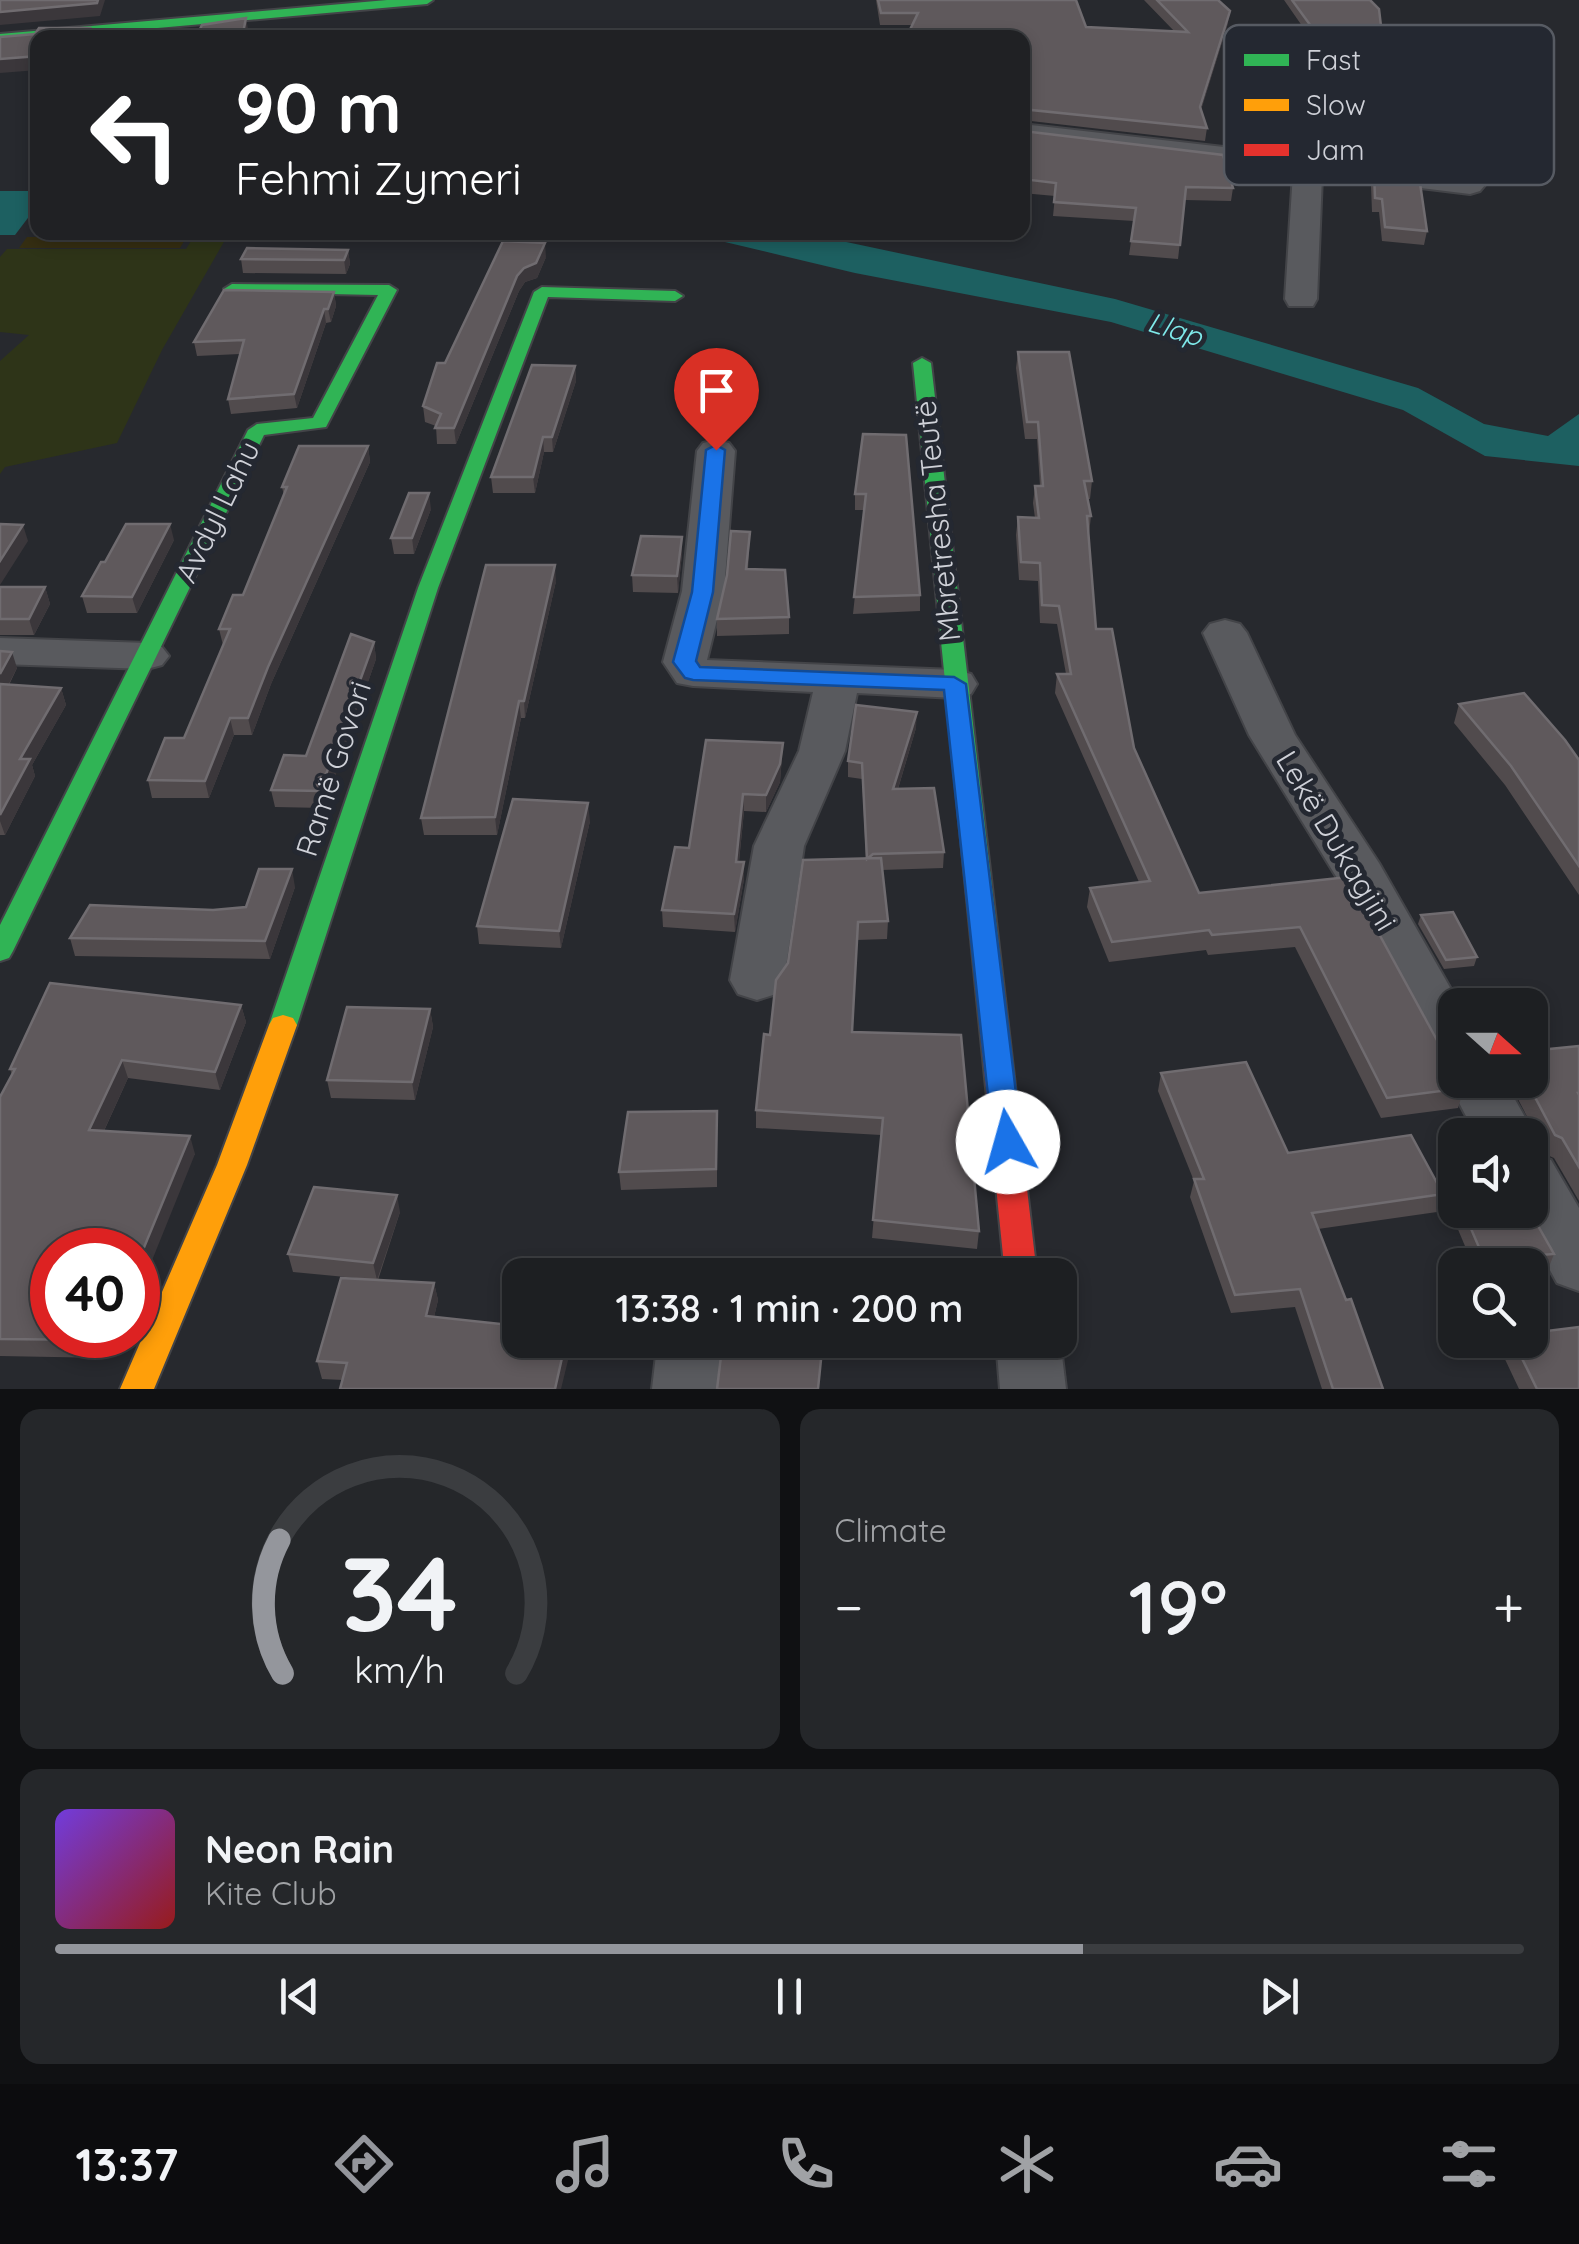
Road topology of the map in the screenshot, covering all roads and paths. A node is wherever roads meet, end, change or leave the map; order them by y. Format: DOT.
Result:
graph roads {
  1 [pos="427,0"];
  2 [pos="108,30"];
  3 [pos="30,36"];
  4 [pos="0,38"];
  5 [pos="1030,133"];
  6 [pos="1224,155"];
  7 [pos="1307,185"];
  8 [pos="232,289"];
  9 [pos="675,296"];
  10 [pos="1300,299"];
  11 [pos="922,363"];
  12 [pos="716,450"];
  13 [pos="1225,633"];
  14 [pos="0,652"];
  15 [pos="147,656"];
  16 [pos="838,680"];
  17 [pos="954,684"];
  18 [pos="0,951"];
  19 [pos="757,980"];
  20 [pos="1438,1013"];
  21 [pos="1548,1208"];
  22 [pos="1019,1258"];
  23 [pos="1579,1264"];
  24 [pos="1030,1358"];
  25 [pos="138,1389"];
  26 [pos="1033,1389"];
  1 -- 2 [label="street"];
  3 -- 4 [label="street"];
  5 -- 6 [label="street"];
  7 -- 10 [label="street"];
  8 -- 15 [label="street, Avdyl Lahu"];
  9 -- 25 [label="street, Ramë Govori"];
  11 -- 17 [label="street, Mbretresha Teutë"];
  12 -- 16 [label="street"];
  13 -- 20 [label="street, Lekë Dukagjini"];
  14 -- 15 [label="street"];
  15 -- 18 [label="street, Avdyl Lahu"];
  16 -- 17 [label="street"];
  16 -- 19 [label="street"];
  17 -- 22 [label="street, Mbretresha Teutë"];
  21 -- 23 [label="street"];
  24 -- 26 [label="street"];
}
